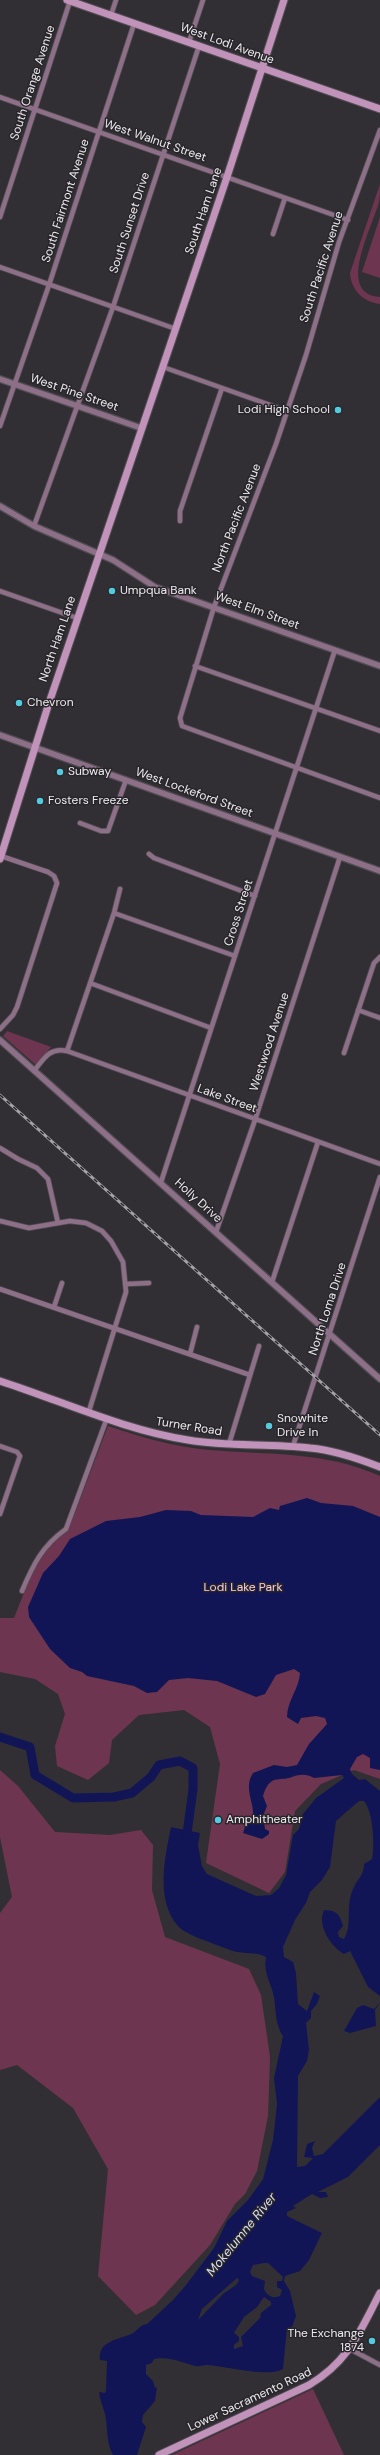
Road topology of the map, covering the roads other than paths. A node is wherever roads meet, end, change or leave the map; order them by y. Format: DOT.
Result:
graph roads {
  1 [pos="116,0"];
  2 [pos="203,0"];
  3 [pos="284,0"];
  4 [pos="69,1"];
  5 [pos="111,15"];
  6 [pos="134,24"];
  7 [pos="188,42"];
  8 [pos="199,46"];
  9 [pos="262,69"];
  10 [pos="0,97"];
  11 [pos="380,109"];
  12 [pos="35,110"];
  13 [pos="380,130"];
  14 [pos="99,132"];
  15 [pos="163,154"];
  16 [pos="227,177"];
  17 [pos="286,198"];
  18 [pos="0,217"];
  19 [pos="348,220"];
  20 [pos="273,234"];
  21 [pos="0,267"];
  22 [pos="49,285"];
  23 [pos="113,306"];
  24 [pos="176,329"];
  25 [pos="162,367"];
  26 [pos="0,379"];
  27 [pos="14,384"];
  28 [pos="222,388"];
  29 [pos="77,406"];
  30 [pos="287,411"];
  31 [pos="0,426"];
  32 [pos="141,428"];
  33 [pos="0,506"];
  34 [pos="180,521"];
  35 [pos="34,526"];
  36 [pos="98,554"];
  37 [pos="0,591"];
  38 [pos="214,607"];
  39 [pos="77,618"];
  40 [pos="335,650"];
  41 [pos="195,666"];
  42 [pos="380,666"];
  43 [pos="316,708"];
  44 [pos="380,731"];
  45 [pos="0,735"];
  46 [pos="35,748"];
  47 [pos="296,767"];
  48 [pos="126,780"];
  49 [pos="380,798"];
  50 [pos="80,823"];
  51 [pos="274,834"];
  52 [pos="149,854"];
  53 [pos="0,857"];
  54 [pos="340,857"];
  55 [pos="380,871"];
  56 [pos="120,889"];
  57 [pos="255,896"];
  58 [pos="114,913"];
  59 [pos="235,956"];
  60 [pos="380,957"];
  61 [pos="90,982"];
  62 [pos="358,1010"];
  63 [pos="380,1018"];
  64 [pos="211,1028"];
  65 [pos="0,1029"];
  66 [pos="0,1040"];
  67 [pos="67,1051"];
  68 [pos="344,1053"];
  69 [pos="34,1071"];
  70 [pos="189,1096"];
  71 [pos="255,1120"];
  72 [pos="318,1142"];
  73 [pos="0,1148"];
  74 [pos="380,1164"];
  75 [pos="380,1177"];
  76 [pos="161,1182"];
  77 [pos="0,1221"];
  78 [pos="58,1223"];
  79 [pos="216,1232"];
  80 [pos="272,1282"];
  81 [pos="62,1283"];
  82 [pos="149,1283"];
  83 [pos="127,1284"];
  84 [pos="0,1289"];
  85 [pos="54,1307"];
  86 [pos="197,1327"];
  87 [pos="117,1328"];
  88 [pos="330,1334"];
  89 [pos="259,1346"];
  90 [pos="190,1354"];
  91 [pos="250,1375"];
  92 [pos="380,1378"];
  93 [pos="0,1380"];
  94 [pos="89,1412"];
  95 [pos="107,1418"];
  96 [pos="229,1444"];
  97 [pos="0,1446"];
  98 [pos="293,1446"];
  99 [pos="380,1467"];
  100 [pos="0,1514"];
  101 [pos="22,1591"];
  102 [pos="380,2293"];
  103 [pos="350,2349"];
  104 [pos="380,2365"];
  105 [pos="159,2455"];
  1 -- 5 [label="street"];
  2 -- 7 [label="street"];
  3 -- 9 [label="main road, South Ham Lane"];
  4 -- 5 [label="main road, West Lodi Avenue"];
  4 -- 12 [label="street, South Orange Avenue"];
  5 -- 6 [label="main road, West Lodi Avenue"];
  6 -- 7 [label="main road, West Lodi Avenue"];
  6 -- 14 [label="street, South Fairmont Avenue"];
  7 -- 8 [label="main road, West Lodi Avenue"];
  8 -- 9 [label="main road, West Lodi Avenue"];
  8 -- 15 [label="street, South Sunset Drive"];
  9 -- 11 [label="main road, West Lodi Avenue"];
  9 -- 16 [label="main road, South Ham Lane"];
  10 -- 12 [label="street, West Walnut Street"];
  12 -- 14 [label="street, West Walnut Street"];
  12 -- 18 [label="street, South Orange Avenue"];
  13 -- 19 [label="street, South Pacific Avenue"];
  14 -- 15 [label="street, West Walnut Street"];
  14 -- 22 [label="street, South Fairmont Avenue"];
  15 -- 16 [label="street, West Walnut Street"];
  15 -- 23 [label="street, South Sunset Drive"];
  16 -- 17 [label="street, West Walnut Street"];
  16 -- 24 [label="main road, South Ham Lane"];
  17 -- 19 [label="street, West Walnut Street"];
  17 -- 20 [label="street"];
  19 -- 30 [label="street, South Pacific Avenue"];
  21 -- 22 [label="street"];
  22 -- 23 [label="street"];
  22 -- 27 [label="street, South Fairmont Avenue"];
  23 -- 24 [label="street"];
  23 -- 29 [label="street, South Sunset Drive"];
  24 -- 25 [label="main road, South Ham Lane"];
  25 -- 28 [label="street"];
  25 -- 32 [label="main road, South Ham Lane"];
  26 -- 27 [label="street, West Pine Street"];
  27 -- 29 [label="street, West Pine Street"];
  27 -- 31 [label="street, South Fairmont Avenue"];
  28 -- 30 [label="street"];
  28 -- 34 [label="street"];
  29 -- 32 [label="street, West Pine Street"];
  29 -- 35 [label="street, South Sunset Drive"];
  30 -- 38 [label="street, North Pacific Avenue"];
  32 -- 36 [label="main road, North Ham Lane"];
  33 -- 35 [label="street, West Elm Street"];
  35 -- 36 [label="street, West Elm Street"];
  36 -- 38 [label="street, West Elm Street"];
  36 -- 39 [label="main road, North Ham Lane"];
  37 -- 39 [label="street"];
  38 -- 40 [label="street, West Elm Street"];
  38 -- 41 [label="street, North Pacific Avenue"];
  39 -- 46 [label="main road, North Ham Lane"];
  40 -- 42 [label="street, West Elm Street"];
  40 -- 43 [label="street, Cross Street"];
  41 -- 43 [label="street"];
  41 -- 47 [label="street, North Pacific Avenue"];
  43 -- 44 [label="street"];
  43 -- 47 [label="street, Cross Street"];
  45 -- 46 [label="street, West Lockeford Street"];
  46 -- 48 [label="street, West Lockeford Street"];
  46 -- 53 [label="main road, North Ham Lane"];
  47 -- 49 [label="street"];
  47 -- 51 [label="street, Cross Street"];
  48 -- 50 [label="street"];
  48 -- 51 [label="street, West Lockeford Street"];
  51 -- 54 [label="street, West Lockeford Street"];
  51 -- 57 [label="street, Cross Street"];
  52 -- 57 [label="street"];
  53 -- 65 [label="street"];
  54 -- 55 [label="street, West Lockeford Street"];
  54 -- 71 [label="street, Westwood Avenue"];
  56 -- 58 [label="street"];
  57 -- 59 [label="street, Cross Street"];
  58 -- 59 [label="street"];
  58 -- 61 [label="street"];
  59 -- 64 [label="street, Cross Street"];
  60 -- 62 [label="street"];
  61 -- 64 [label="street"];
  61 -- 67 [label="street"];
  62 -- 63 [label="street"];
  62 -- 68 [label="street"];
  64 -- 70 [label="street, Cross Street"];
  66 -- 69 [label="street, Holly Drive"];
  67 -- 69 [label="street"];
  67 -- 70 [label="street, Lake Street"];
  69 -- 76 [label="street, Holly Drive"];
  70 -- 71 [label="street, Lake Street"];
  70 -- 76 [label="street, Cross Street"];
  71 -- 72 [label="street, Lake Street"];
  71 -- 79 [label="street, Westwood Avenue"];
  72 -- 74 [label="street, Lake Street"];
  72 -- 80 [label="street"];
  73 -- 78 [label="street"];
  75 -- 88 [label="street, North Loma Drive"];
  76 -- 79 [label="street, Holly Drive"];
  77 -- 78 [label="street"];
  78 -- 83 [label="street"];
  79 -- 80 [label="street, Holly Drive"];
  80 -- 88 [label="street, Holly Drive"];
  81 -- 85 [label="street"];
  82 -- 83 [label="street"];
  83 -- 87 [label="street"];
  84 -- 85 [label="street"];
  85 -- 87 [label="street"];
  86 -- 90 [label="street"];
  87 -- 90 [label="street"];
  87 -- 94 [label="street"];
  88 -- 92 [label="street, Holly Drive"];
  88 -- 98 [label="street, North Loma Drive"];
  89 -- 91 [label="street"];
  90 -- 91 [label="street"];
  91 -- 96 [label="street"];
  93 -- 94 [label="main road, Turner Road"];
  94 -- 95 [label="main road, Turner Road"];
  95 -- 96 [label="main road, Turner Road"];
  95 -- 101 [label="street"];
  96 -- 98 [label="main road, Turner Road"];
  97 -- 100 [label="street"];
  98 -- 99 [label="main road, Turner Road"];
  102 -- 103 [label="main road, Lower Sacramento Road"];
  103 -- 104 [label="street"];
  103 -- 105 [label="main road, Lower Sacramento Road"];
}
